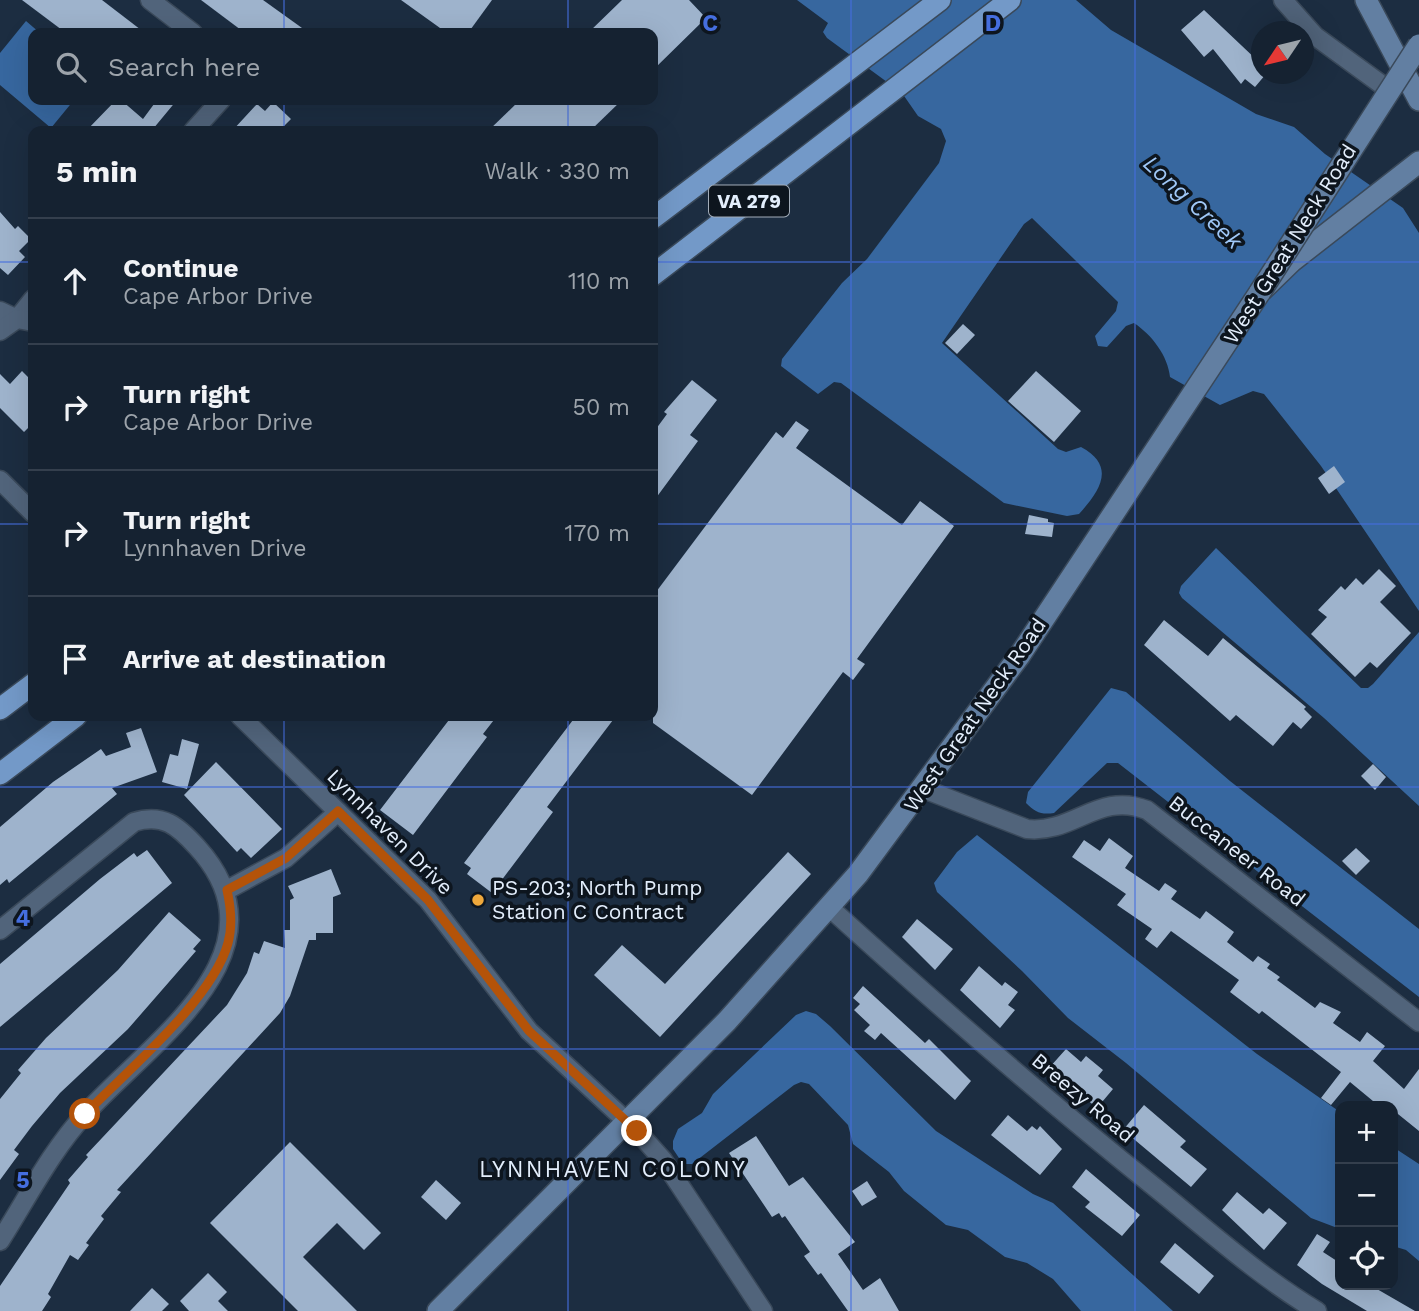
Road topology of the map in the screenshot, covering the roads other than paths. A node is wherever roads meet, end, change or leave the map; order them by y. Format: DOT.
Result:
graph roads {
  1 [pos="150,0"];
  2 [pos="940,0"];
  3 [pos="1010,0"];
  4 [pos="1283,0"];
  5 [pos="1367,0"];
  6 [pos="186,28"];
  7 [pos="1419,45"];
  8 [pos="1389,90"];
  9 [pos="1419,100"];
  10 [pos="216,105"];
  11 [pos="198,126"];
  12 [pos="1416,165"];
  13 [pos="658,214"];
  14 [pos="658,271"];
  15 [pos="1260,292"];
  16 [pos="0,311"];
  17 [pos="25,320"];
  18 [pos="0,331"];
  19 [pos="0,480"];
  20 [pos="28,508"];
  21 [pos="28,688"];
  22 [pos="0,709"];
  23 [pos="69,721"];
  24 [pos="245,721"];
  25 [pos="0,774"];
  26 [pos="924,789"];
  27 [pos="338,811"];
  28 [pos="227,890"];
  29 [pos="830,908"];
  30 [pos="0,930"];
  31 [pos="1419,1022"];
  32 [pos="628,1121"];
  33 [pos="0,1241"];
  34 [pos="438,1311"];
  35 [pos="763,1311"];
  36 [pos="1317,1311"];
  1 -- 6 [label="street"];
  2 -- 13 [label="main road, VA 279"];
  3 -- 14 [label="main road, VA 279"];
  4 -- 8 [label="street"];
  5 -- 9 [label="street"];
  7 -- 8 [label="street, West Great Neck Road, bridge"];
  8 -- 15 [label="street, West Great Neck Road, bridge"];
  10 -- 11 [label="street"];
  12 -- 15 [label="street, bridge"];
  15 -- 26 [label="street, West Great Neck Road"];
  16 -- 17 [label="street"];
  17 -- 18 [label="street"];
  19 -- 20 [label="street"];
  21 -- 22 [label="main road"];
  23 -- 25 [label="main road"];
  24 -- 27 [label="street, Lynnhaven Drive"];
  26 -- 29 [label="street, West Great Neck Road"];
  26 -- 31 [label="street, Buccaneer Road"];
  27 -- 28 [label="street"];
  27 -- 32 [label="street, Lynnhaven Drive"];
  28 -- 30 [label="street"];
  28 -- 33 [label="street"];
  29 -- 32 [label="street, West Great Neck Road"];
  29 -- 36 [label="street, Breezy Road"];
  32 -- 34 [label="street, West Great Neck Road"];
  32 -- 35 [label="street, Lynnhaven Drive"];
}
